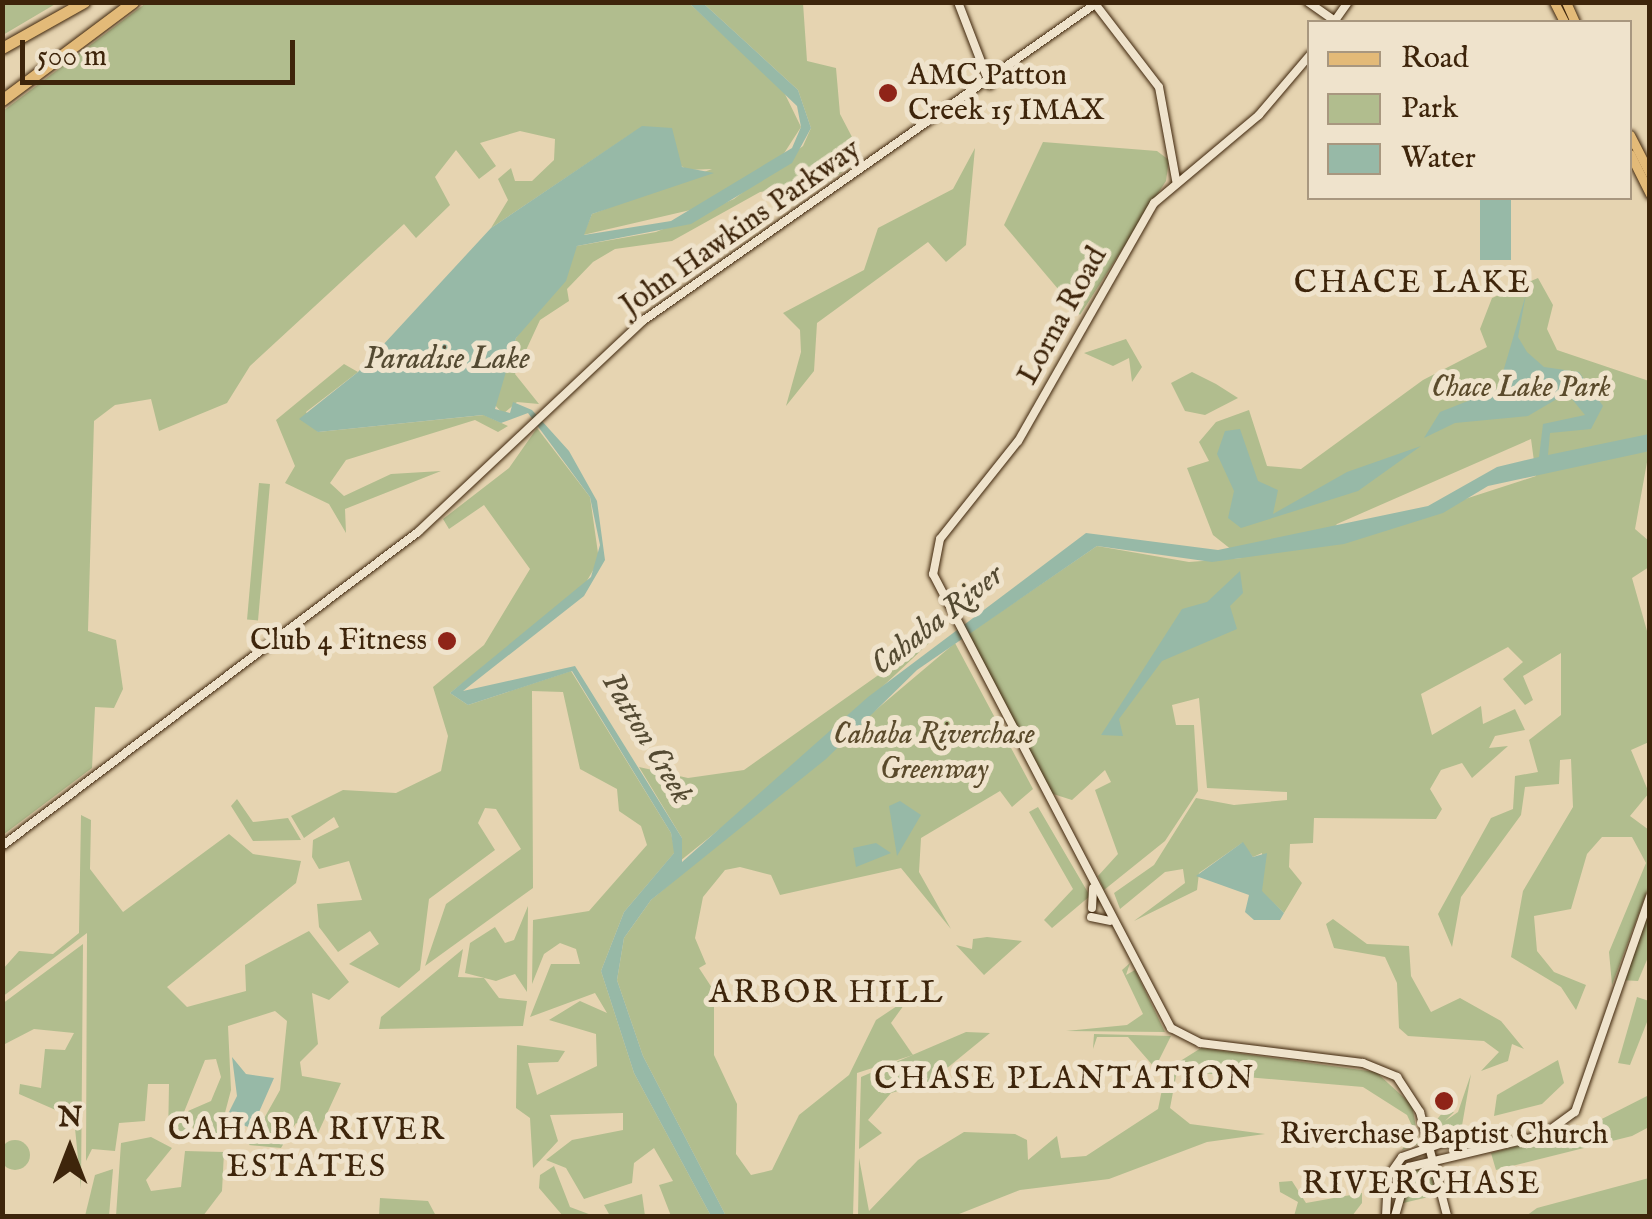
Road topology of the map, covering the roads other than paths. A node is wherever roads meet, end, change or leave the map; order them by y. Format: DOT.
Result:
graph roads {
  1 [pos="84,2"];
  2 [pos="133,2"];
  3 [pos="958,2"];
  4 [pos="1308,2"];
  5 [pos="1097,4"];
  6 [pos="1332,20"];
  7 [pos="2,48"];
  8 [pos="1307,58"];
  9 [pos="990,85"];
  10 [pos="2,100"];
  11 [pos="1632,139"];
  12 [pos="1632,158"];
  13 [pos="1650,174"];
  14 [pos="1176,180"];
  15 [pos="1650,194"];
  16 [pos="2,846"];
  17 [pos="1093,883"];
  18 [pos="1650,897"];
  19 [pos="1114,925"];
  20 [pos="1509,1144"];
  21 [pos="1430,1146"];
  22 [pos="1433,1159"];
  23 [pos="1386,1216"];
  24 [pos="1395,1216"];
  25 [pos="1447,1216"];
  1 -- 7 [label="highway"];
  2 -- 10 [label="highway"];
  3 -- 9 [label="street"];
  4 -- 6 [label="street"];
  5 -- 9 [label="street, John Hawkins Parkway"];
  5 -- 14 [label="street"];
  8 -- 14 [label="street, Lorna Road"];
  9 -- 16 [label="street, John Hawkins Parkway"];
  11 -- 13 [label="main road"];
  12 -- 15 [label="main road"];
  14 -- 17 [label="street, Lorna Road"];
  17 -- 19 [label="street, Lorna Road"];
  17 -- 19 [label="street"];
  18 -- 20 [label="street"];
  19 -- 21 [label="street, Lorna Road"];
  20 -- 21 [label="street"];
  20 -- 22 [label="street"];
  21 -- 22 [label="street, Lorna Road"];
  21 -- 23 [label="street"];
  22 -- 24 [label="street"];
  22 -- 25 [label="street, Lorna Road"];
}
